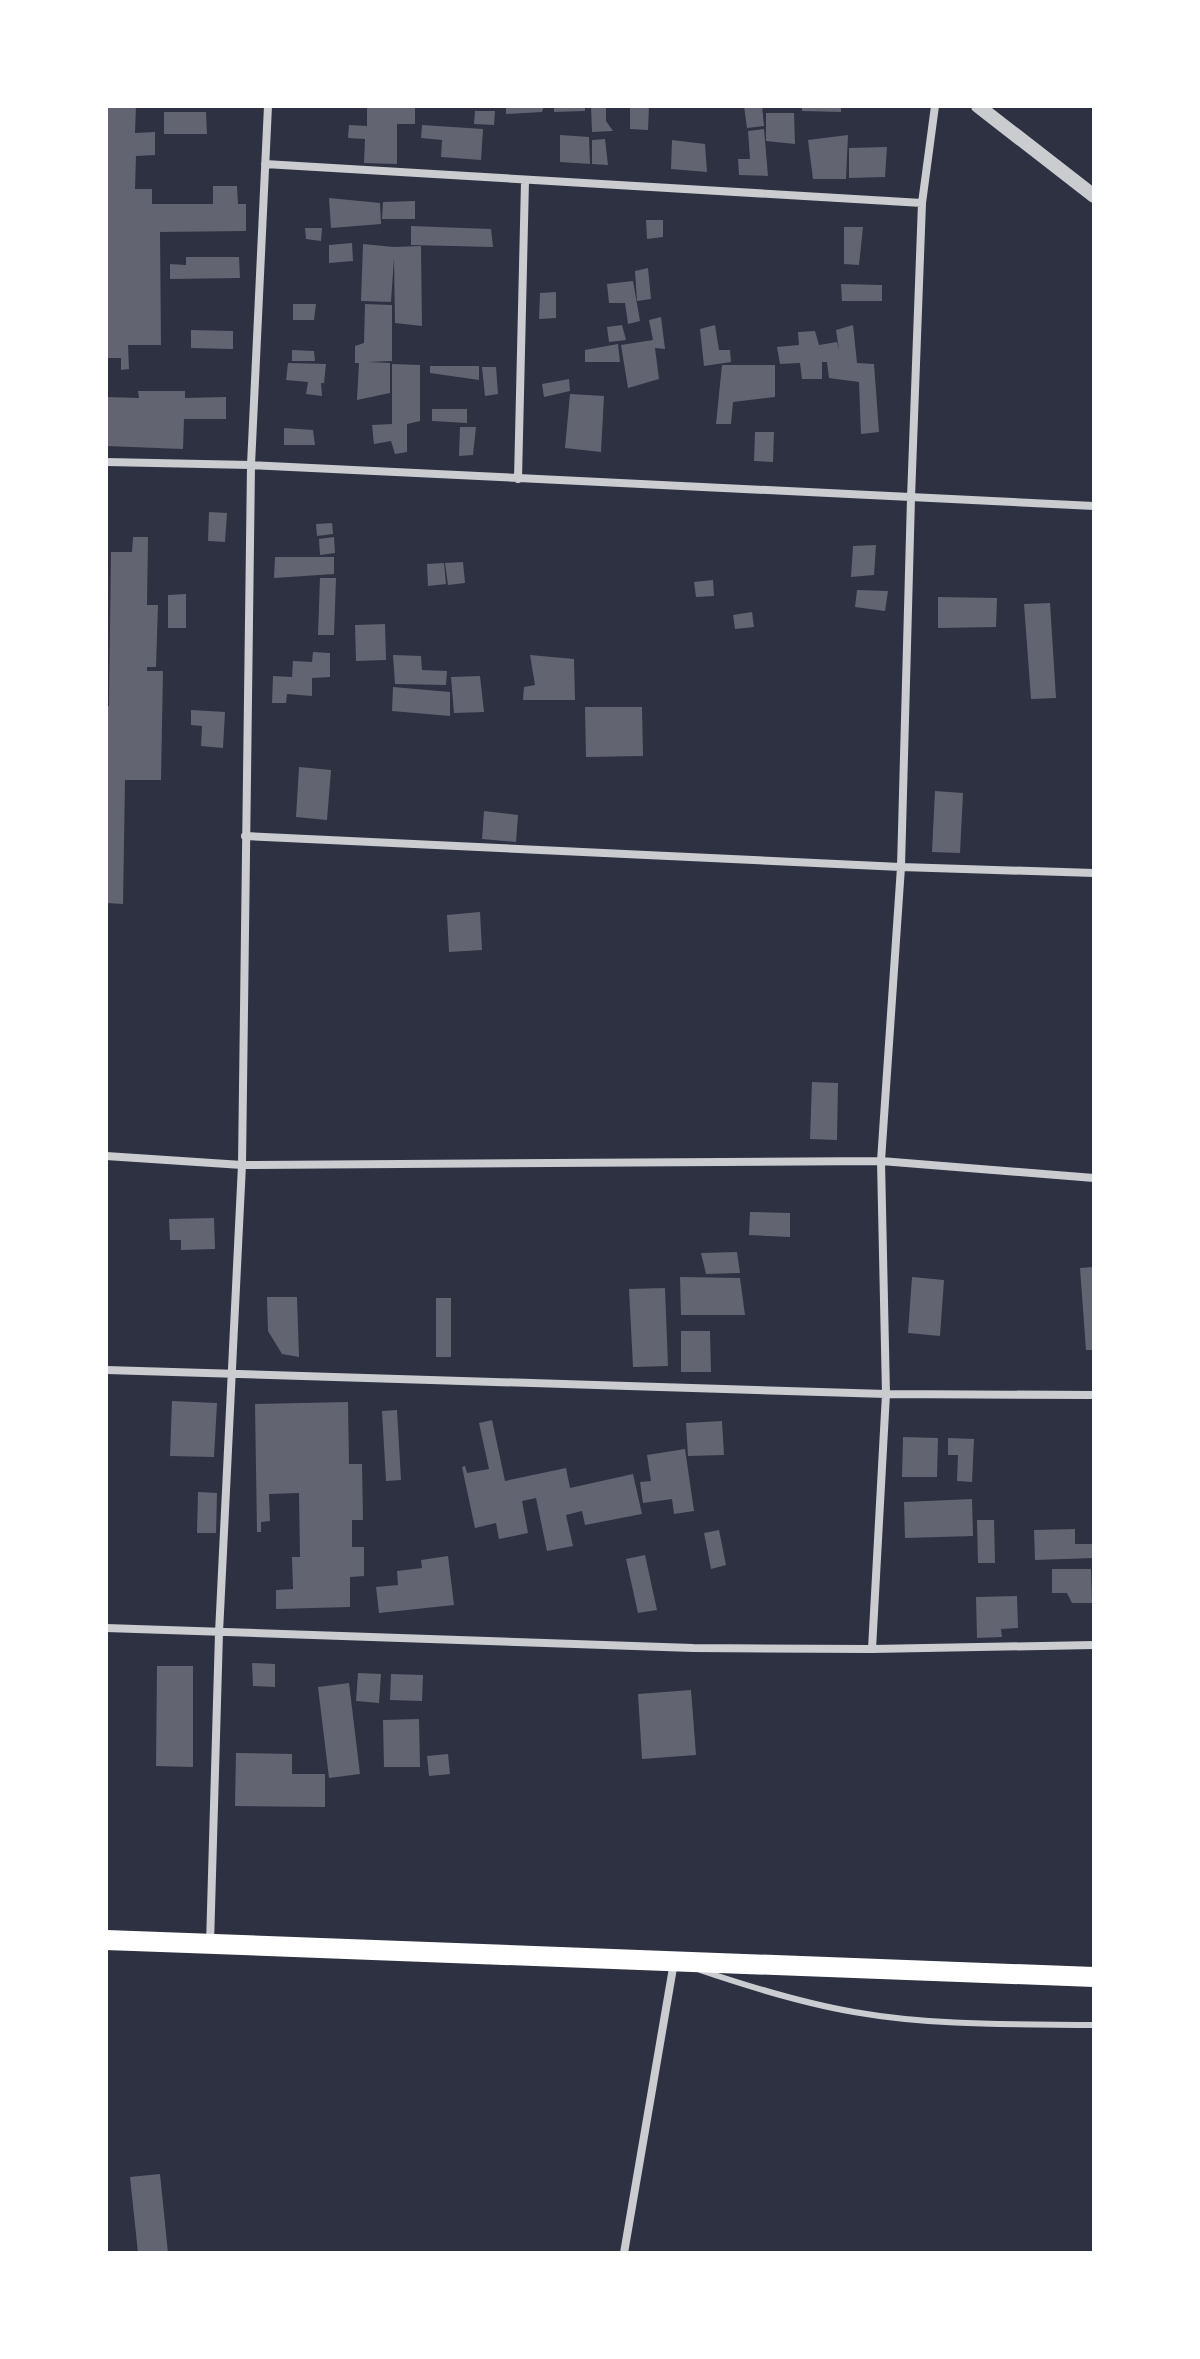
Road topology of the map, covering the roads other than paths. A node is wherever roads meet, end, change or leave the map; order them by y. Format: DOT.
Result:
graph roads {
  1 [pos="268,106"];
  2 [pos="935,106"];
  3 [pos="978,106"];
  4 [pos="265,164"];
  5 [pos="525,181"];
  6 [pos="1094,196"];
  7 [pos="922,203"];
  8 [pos="106,462"];
  9 [pos="251,465"];
  10 [pos="518,479"];
  11 [pos="911,498"];
  12 [pos="1094,506"];
  13 [pos="245,836"];
  14 [pos="901,867"];
  15 [pos="1094,873"];
  16 [pos="106,1156"];
  17 [pos="881,1161"];
  18 [pos="242,1165"];
  19 [pos="1094,1178"];
  20 [pos="106,1370"];
  21 [pos="232,1372"];
  22 [pos="886,1394"];
  23 [pos="1094,1395"];
  24 [pos="106,1628"];
  25 [pos="219,1633"];
  26 [pos="1094,1645"];
  27 [pos="872,1649"];
  28 [pos="106,1940"];
  29 [pos="210,1945"];
  30 [pos="674,1962"];
  31 [pos="1094,1977"];
  32 [pos="1094,2025"];
  33 [pos="624,2253"];
  1 -- 4 [label="street"];
  2 -- 7 [label="street"];
  3 -- 6 [label="street"];
  4 -- 5 [label="street"];
  4 -- 9 [label="street"];
  5 -- 7 [label="street"];
  5 -- 10 [label="street"];
  7 -- 11 [label="street"];
  8 -- 9 [label="street"];
  9 -- 10 [label="street"];
  9 -- 13 [label="street"];
  10 -- 11 [label="street"];
  11 -- 12 [label="street"];
  11 -- 14 [label="street"];
  13 -- 14 [label="street"];
  13 -- 18 [label="street"];
  14 -- 15 [label="street"];
  14 -- 17 [label="street"];
  16 -- 18 [label="street"];
  17 -- 18 [label="street"];
  17 -- 19 [label="street"];
  17 -- 22 [label="street"];
  18 -- 21 [label="street"];
  20 -- 21 [label="street"];
  21 -- 22 [label="street"];
  21 -- 25 [label="street"];
  22 -- 23 [label="street"];
  22 -- 27 [label="street"];
  24 -- 25 [label="street"];
  25 -- 27 [label="street"];
  25 -- 29 [label="street"];
  26 -- 27 [label="street"];
  28 -- 29 [label="highway"];
  29 -- 30 [label="highway"];
  30 -- 31 [label="highway"];
  30 -- 32 [label="lane"];
  30 -- 33 [label="street"];
}
